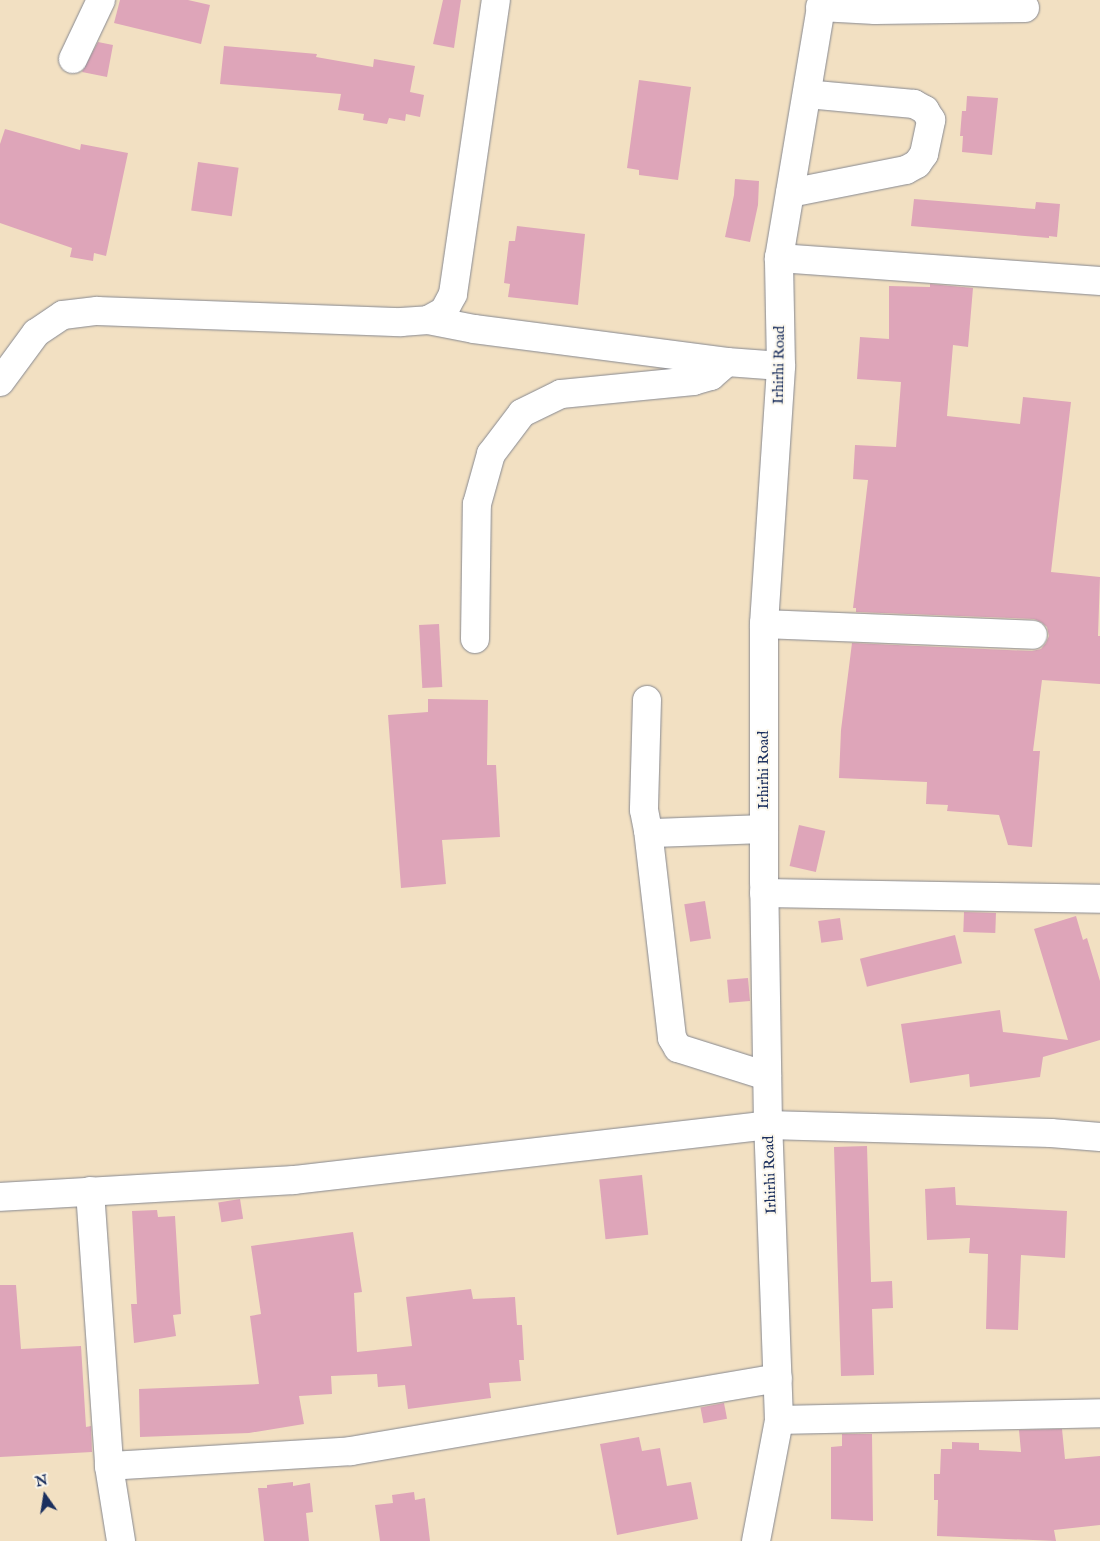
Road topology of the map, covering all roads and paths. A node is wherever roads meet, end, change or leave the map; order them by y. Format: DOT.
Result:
graph roads {
  1 [pos="101,0"];
  2 [pos="496,0"];
  3 [pos="821,4"];
  4 [pos="1025,8"];
  5 [pos="73,59"];
  6 [pos="806,94"];
  7 [pos="790,193"];
  8 [pos="779,258"];
  9 [pos="1100,282"];
  10 [pos="428,320"];
  11 [pos="727,362"];
  12 [pos="781,366"];
  13 [pos="0,382"];
  14 [pos="764,624"];
  15 [pos="1034,635"];
  16 [pos="475,639"];
  17 [pos="647,700"];
  18 [pos="764,829"];
  19 [pos="648,830"];
  20 [pos="764,893"];
  21 [pos="1100,899"];
  22 [pos="767,1076"];
  23 [pos="768,1125"];
  24 [pos="1100,1137"];
  25 [pos="90,1191"];
  26 [pos="0,1196"];
  27 [pos="778,1378"];
  28 [pos="1100,1413"];
  29 [pos="779,1420"];
  30 [pos="109,1466"];
  31 [pos="121,1541"];
  32 [pos="756,1541"];
  1 -- 5 [label="street"];
  2 -- 10 [label="street"];
  3 -- 4 [label="street"];
  3 -- 6 [label="street, Irhirhi Road"];
  6 -- 7 [label="street, Irhirhi Road"];
  6 -- 7 [label="street"];
  7 -- 8 [label="street, Irhirhi Road"];
  8 -- 9 [label="street"];
  8 -- 12 [label="street, Irhirhi Road"];
  10 -- 11 [label="street"];
  10 -- 13 [label="street"];
  11 -- 12 [label="street"];
  11 -- 16 [label="street"];
  12 -- 14 [label="street, Irhirhi Road"];
  14 -- 15 [label="street"];
  14 -- 18 [label="street, Irhirhi Road"];
  17 -- 19 [label="street"];
  18 -- 19 [label="street"];
  18 -- 20 [label="street, Irhirhi Road"];
  19 -- 22 [label="street"];
  20 -- 21 [label="street"];
  20 -- 22 [label="street, Irhirhi Road"];
  22 -- 23 [label="street, Irhirhi Road"];
  23 -- 24 [label="street"];
  23 -- 25 [label="street"];
  23 -- 27 [label="street, Irhirhi Road"];
  25 -- 26 [label="street"];
  25 -- 30 [label="street"];
  27 -- 29 [label="street, Irhirhi Road"];
  27 -- 30 [label="street"];
  28 -- 29 [label="street"];
  29 -- 32 [label="street, Irhirhi Road"];
  30 -- 31 [label="street"];
}
